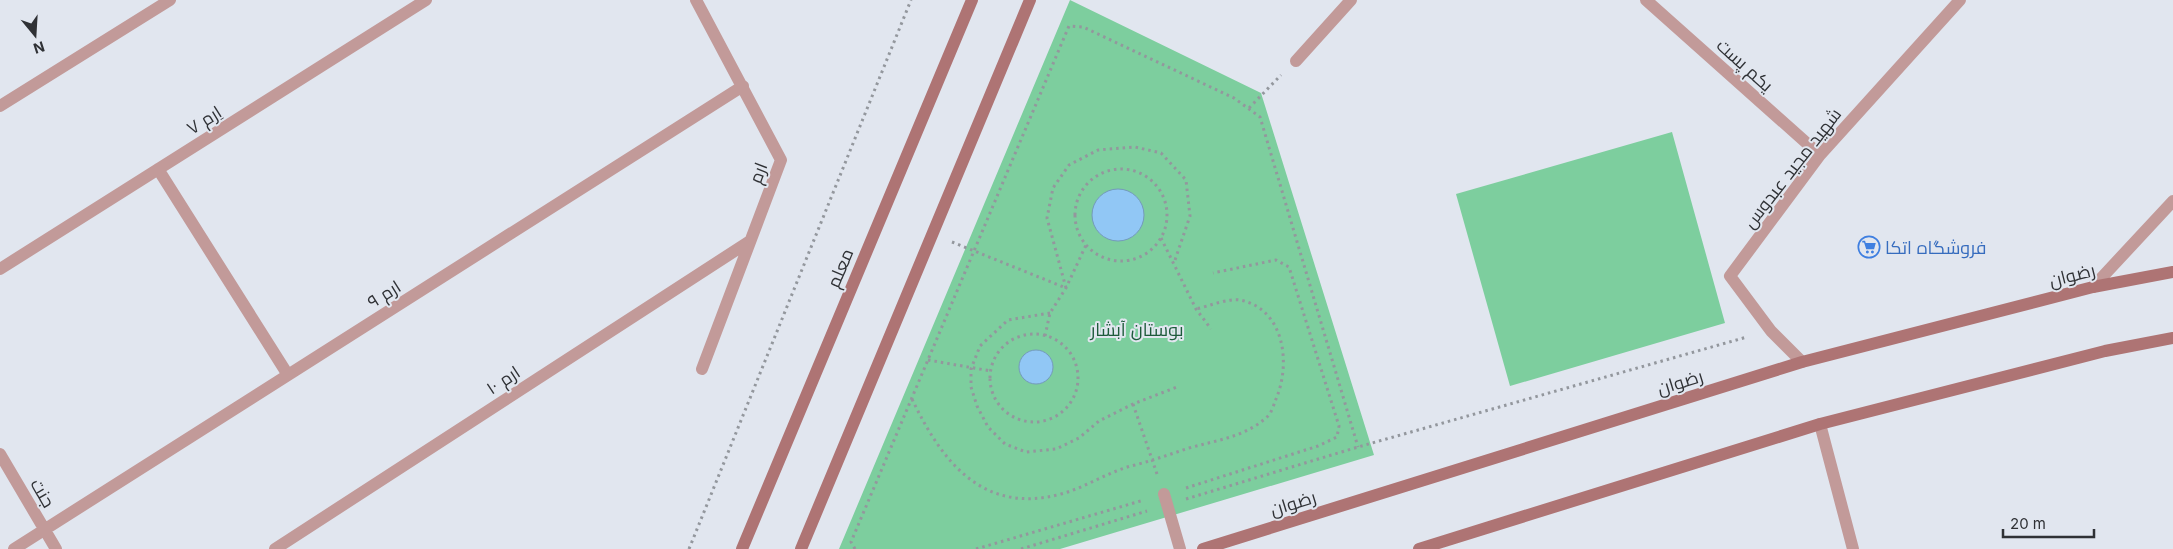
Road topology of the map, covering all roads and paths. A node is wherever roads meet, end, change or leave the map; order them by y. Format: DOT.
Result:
graph roads {
  1 [pos="170,0"];
  2 [pos="426,0"];
  3 [pos="696,0"];
  4 [pos="911,0"];
  5 [pos="972,0"];
  6 [pos="1030,0"];
  7 [pos="1351,0"];
  8 [pos="1646,0"];
  9 [pos="1960,0"];
  10 [pos="1296,61"];
  11 [pos="743,86"];
  12 [pos="0,106"];
  13 [pos="1248,108"];
  14 [pos="1820,155"];
  15 [pos="158,169"];
  16 [pos="2173,200"];
  17 [pos="932,236"];
  18 [pos="1160,238"];
  19 [pos="750,241"];
  20 [pos="1086,245"];
  21 [pos="975,250"];
  22 [pos="1174,263"];
  23 [pos="0,269"];
  24 [pos="2173,272"];
  25 [pos="1213,273"];
  26 [pos="1066,288"];
  27 [pos="2093,288"];
  28 [pos="1196,309"];
  29 [pos="1050,313"];
  30 [pos="1211,329"];
  31 [pos="1771,331"];
  32 [pos="1045,336"];
  33 [pos="2173,338"];
  34 [pos="928,360"];
  35 [pos="1802,362"];
  36 [pos="702,368"];
  37 [pos="971,369"];
  38 [pos="991,371"];
  39 [pos="288,376"];
  40 [pos="1177,387"];
  41 [pos="912,398"];
  42 [pos="1133,404"];
  43 [pos="1820,424"];
  44 [pos="0,454"];
  45 [pos="1152,461"];
  46 [pos="1164,494"];
  47 [pos="44,530"];
  48 [pos="14,549"];
  49 [pos="56,549"];
  50 [pos="275,549"];
  51 [pos="689,549"];
  52 [pos="742,549"];
  53 [pos="801,549"];
  54 [pos="854,549"];
  55 [pos="976,549"];
  56 [pos="1180,549"];
  57 [pos="1204,549"];
  58 [pos="1419,549"];
  59 [pos="1853,549"];
  1 -- 12 [label="street"];
  2 -- 15 [label="street, اِرم ۷"];
  3 -- 11 [label="street, ارم"];
  4 -- 51 [label="path, معلم"];
  5 -- 52 [label="street, معلم"];
  6 -- 17 [label="street"];
  7 -- 10 [label="street"];
  8 -- 14 [label="street, یکم پست"];
  9 -- 14 [label="street, شهید مجید عبدوس"];
  10 -- 13 [label="path"];
  11 -- 19 [label="street, ارم"];
  11 -- 39 [label="street, ارم ۹"];
  13 -- 21 [label="path"];
  13 -- 31 [label="path"];
  14 -- 31 [label="street, شهید مجید عبدوس"];
  15 -- 23 [label="street, اِرم ۷"];
  15 -- 39 [label="street"];
  16 -- 27 [label="street"];
  17 -- 21 [label="path"];
  17 -- 53 [label="street"];
  18 -- 20 [label="path"];
  18 -- 20 [label="path"];
  18 -- 22 [label="path"];
  19 -- 36 [label="street, ارم"];
  19 -- 50 [label="street, ارم ۱۰"];
  20 -- 26 [label="path"];
  21 -- 26 [label="path"];
  21 -- 34 [label="path"];
  22 -- 26 [label="path"];
  22 -- 28 [label="path"];
  24 -- 27 [label="street, رضوان"];
  25 -- 46 [label="path"];
  26 -- 29 [label="path"];
  27 -- 35 [label="street, رضوان"];
  28 -- 30 [label="path"];
  28 -- 45 [label="path"];
  29 -- 32 [label="path"];
  29 -- 37 [label="path"];
  31 -- 35 [label="street, شهید مجید عبدوس"];
  32 -- 38 [label="path"];
  32 -- 38 [label="path"];
  33 -- 43 [label="street"];
  34 -- 37 [label="path"];
  34 -- 41 [label="path"];
  35 -- 57 [label="street, رضوان"];
  37 -- 38 [label="path"];
  37 -- 42 [label="path"];
  39 -- 47 [label="street, ارم ۹"];
  40 -- 42 [label="path"];
  41 -- 45 [label="path"];
  41 -- 54 [label="path"];
  42 -- 45 [label="path"];
  43 -- 58 [label="street"];
  43 -- 59 [label="street"];
  44 -- 47 [label="street, جنت"];
  45 -- 46 [label="path"];
  46 -- 55 [label="path"];
  46 -- 56 [label="street"];
  47 -- 48 [label="street, ارم ۹"];
  47 -- 49 [label="street, جنت"];
}
